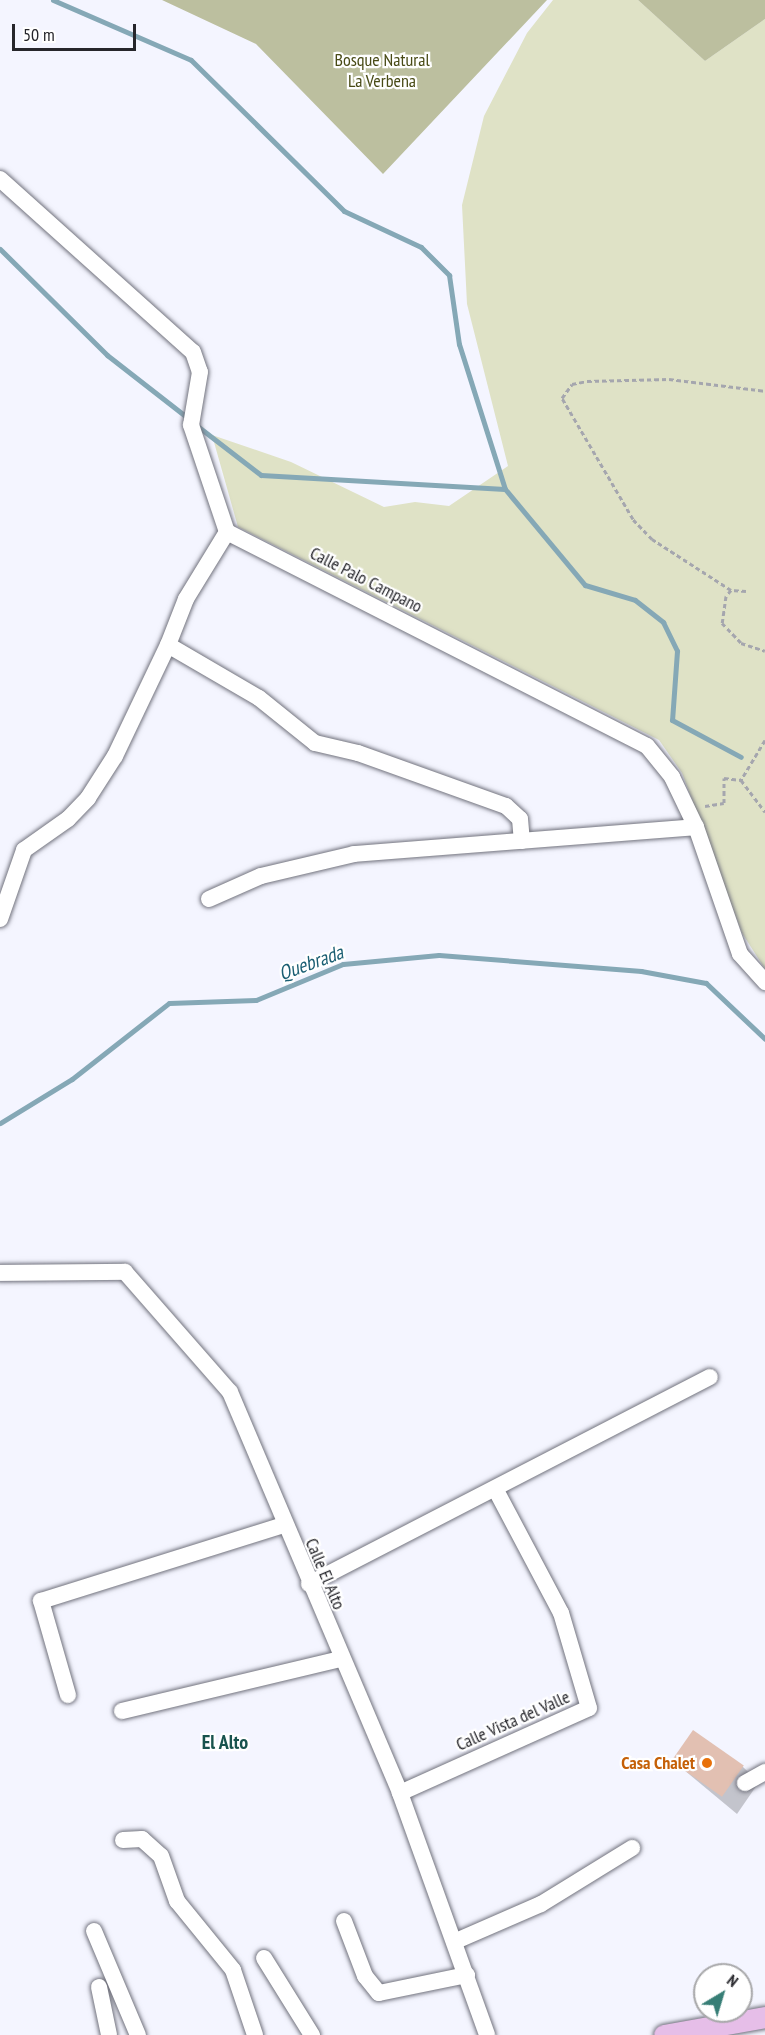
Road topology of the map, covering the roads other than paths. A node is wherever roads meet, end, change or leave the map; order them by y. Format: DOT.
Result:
graph roads {
  1 [pos="0,179"];
  2 [pos="227,532"];
  3 [pos="168,645"];
  4 [pos="696,827"];
  5 [pos="522,842"];
  6 [pos="209,898"];
  7 [pos="0,918"];
  8 [pos="765,982"];
  9 [pos="0,1272"];
  10 [pos="710,1377"];
  11 [pos="496,1490"];
  12 [pos="284,1525"];
  13 [pos="309,1584"];
  14 [pos="340,1659"];
  15 [pos="68,1695"];
  16 [pos="122,1711"];
  17 [pos="765,1772"];
  18 [pos="745,1783"];
  19 [pos="400,1793"];
  20 [pos="123,1840"];
  21 [pos="632,1848"];
  22 [pos="344,1921"];
  23 [pos="94,1931"];
  24 [pos="456,1941"];
  25 [pos="264,1958"];
  26 [pos="467,1975"];
  27 [pos="99,1987"];
  28 [pos="765,2017"];
  29 [pos="109,2035"];
  30 [pos="138,2035"];
  31 [pos="255,2035"];
  32 [pos="312,2035"];
  33 [pos="488,2035"];
  34 [pos="664,2035"];
  1 -- 2 [label="street"];
  2 -- 3 [label="street"];
  2 -- 4 [label="street, Calle Palo Campano"];
  3 -- 5 [label="street"];
  3 -- 7 [label="street"];
  4 -- 5 [label="street"];
  4 -- 8 [label="street, Calle Palo Campano"];
  5 -- 6 [label="street"];
  9 -- 12 [label="street, Calle El Alto"];
  10 -- 11 [label="street"];
  11 -- 13 [label="street"];
  11 -- 19 [label="street, Calle Vista del Valle"];
  12 -- 13 [label="street, Calle El Alto"];
  12 -- 15 [label="street"];
  13 -- 14 [label="street, Calle El Alto"];
  14 -- 16 [label="street"];
  14 -- 19 [label="street, Calle El Alto"];
  17 -- 18 [label="street"];
  19 -- 24 [label="street, Calle El Alto"];
  20 -- 31 [label="street"];
  21 -- 24 [label="street"];
  22 -- 26 [label="street"];
  23 -- 30 [label="street"];
  24 -- 26 [label="street, Calle El Alto"];
  25 -- 32 [label="street"];
  26 -- 33 [label="street, Calle El Alto"];
  27 -- 29 [label="street"];
  28 -- 34 [label="main road"];
}
